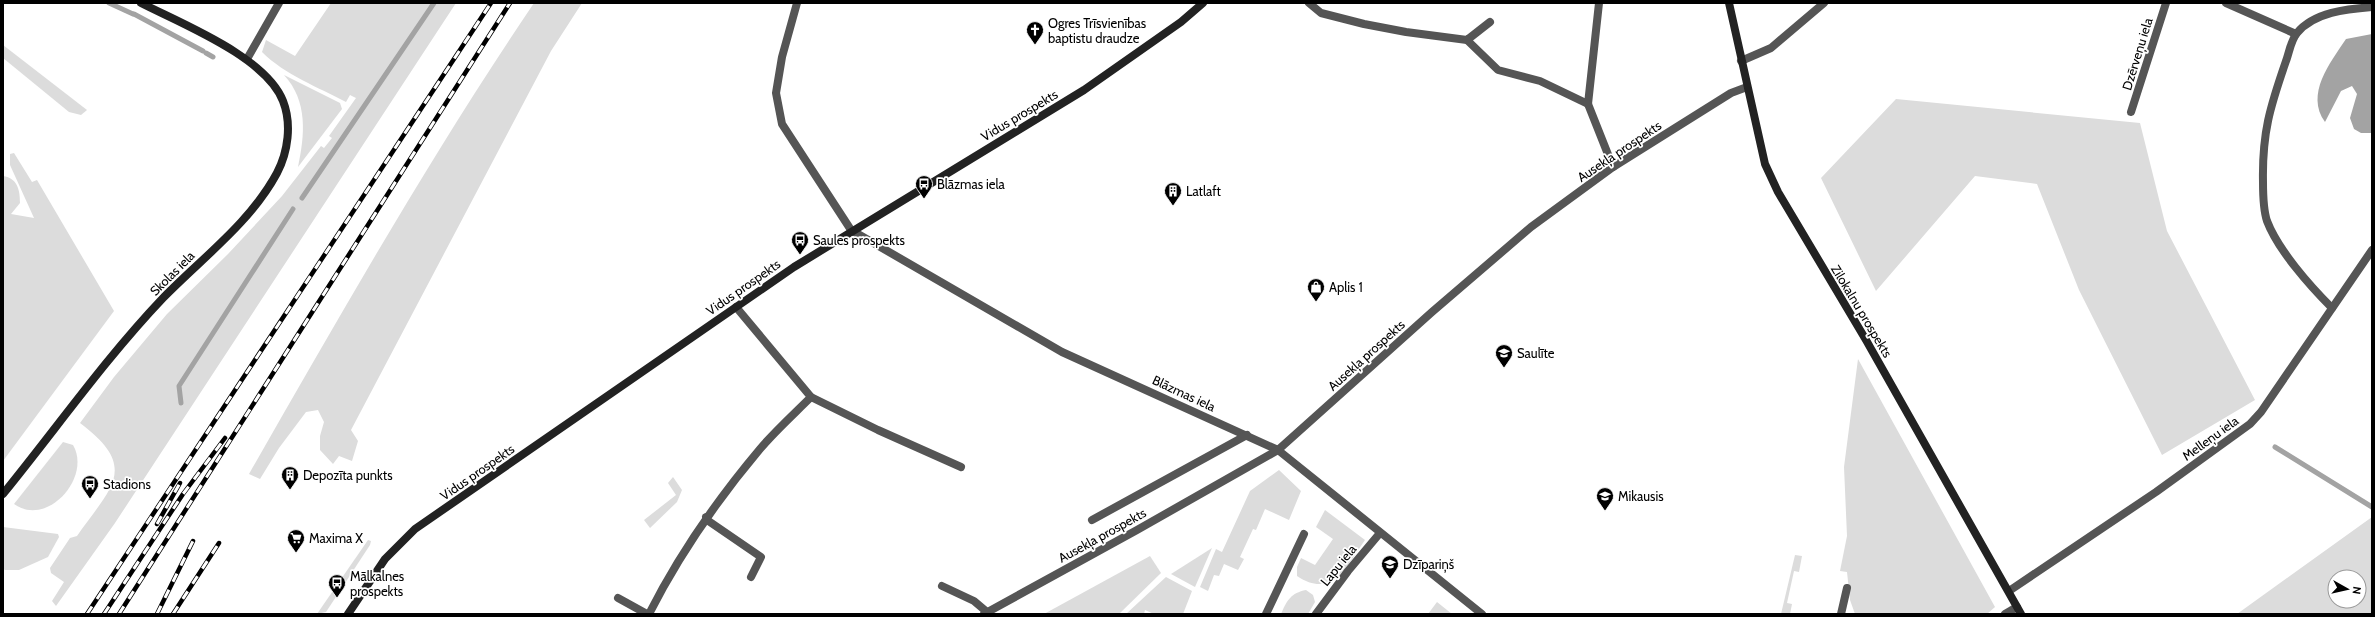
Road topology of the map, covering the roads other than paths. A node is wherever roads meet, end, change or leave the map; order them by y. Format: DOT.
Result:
graph roads {
  1 [pos="141,3"];
  2 [pos="279,3"];
  3 [pos="797,3"];
  4 [pos="1203,3"];
  5 [pos="1310,3"];
  6 [pos="1599,3"];
  7 [pos="1729,3"];
  8 [pos="1824,3"];
  9 [pos="2166,3"];
  10 [pos="2226,3"];
  11 [pos="2372,7"];
  12 [pos="1490,22"];
  13 [pos="2296,34"];
  14 [pos="1467,40"];
  15 [pos="247,59"];
  16 [pos="1741,61"];
  17 [pos="1747,87"];
  18 [pos="1588,104"];
  19 [pos="2131,112"];
  20 [pos="1613,167"];
  21 [pos="851,230"];
  22 [pos="2372,250"];
  23 [pos="736,307"];
  24 [pos="2332,308"];
  25 [pos="811,397"];
  26 [pos="1247,435"];
  27 [pos="1278,450"];
  28 [pos="961,467"];
  29 [pos="3,494"];
  30 [pos="706,517"];
  31 [pos="1092,520"];
  32 [pos="1380,533"];
  33 [pos="1304,534"];
  34 [pos="751,577"];
  35 [pos="942,586"];
  36 [pos="1847,588"];
  37 [pos="2009,591"];
  38 [pos="618,598"];
  39 [pos="2019,610"];
  40 [pos="985,613"];
  41 [pos="348,614"];
  42 [pos="648,614"];
  43 [pos="1266,614"];
  44 [pos="1316,614"];
  45 [pos="1482,614"];
  46 [pos="1841,614"];
  47 [pos="2005,614"];
  1 -- 15 [label="main road, Skolas iela"];
  2 -- 15 [label="street"];
  3 -- 21 [label="street"];
  4 -- 21 [label="main road, Vidus prospekts"];
  5 -- 14 [label="street"];
  6 -- 18 [label="street"];
  7 -- 16 [label="main road, Zilokalnu prospekts"];
  8 -- 16 [label="street"];
  9 -- 19 [label="street, Dzērveņu iela"];
  10 -- 13 [label="street"];
  11 -- 13 [label="street"];
  12 -- 14 [label="street"];
  13 -- 24 [label="street"];
  14 -- 18 [label="street"];
  15 -- 29 [label="main road, Skolas iela"];
  16 -- 17 [label="main road, Zilokalnu prospekts"];
  17 -- 20 [label="street, Ausekļa prospekts"];
  17 -- 37 [label="main road, Zilokalnu prospekts"];
  18 -- 20 [label="street"];
  20 -- 27 [label="street, Ausekļa prospekts"];
  21 -- 23 [label="main road, Vidus prospekts"];
  21 -- 26 [label="street, Blāzmas iela"];
  22 -- 24 [label="street, Melleņu iela"];
  23 -- 25 [label="street"];
  23 -- 41 [label="main road, Vidus prospekts"];
  24 -- 37 [label="street, Melleņu iela"];
  25 -- 28 [label="street"];
  25 -- 30 [label="street"];
  26 -- 27 [label="street, Blāzmas iela"];
  26 -- 31 [label="street"];
  27 -- 32 [label="street, Blāzmas iela"];
  27 -- 40 [label="street, Ausekļa prospekts"];
  30 -- 34 [label="street"];
  30 -- 42 [label="street"];
  32 -- 44 [label="street, Lapu iela"];
  32 -- 45 [label="street, Blāzmas iela"];
  33 -- 43 [label="street"];
  35 -- 40 [label="street"];
  36 -- 46 [label="street"];
  37 -- 39 [label="main road, Zilokalnu prospekts"];
  38 -- 42 [label="street"];
  39 -- 47 [label="street"];
}
